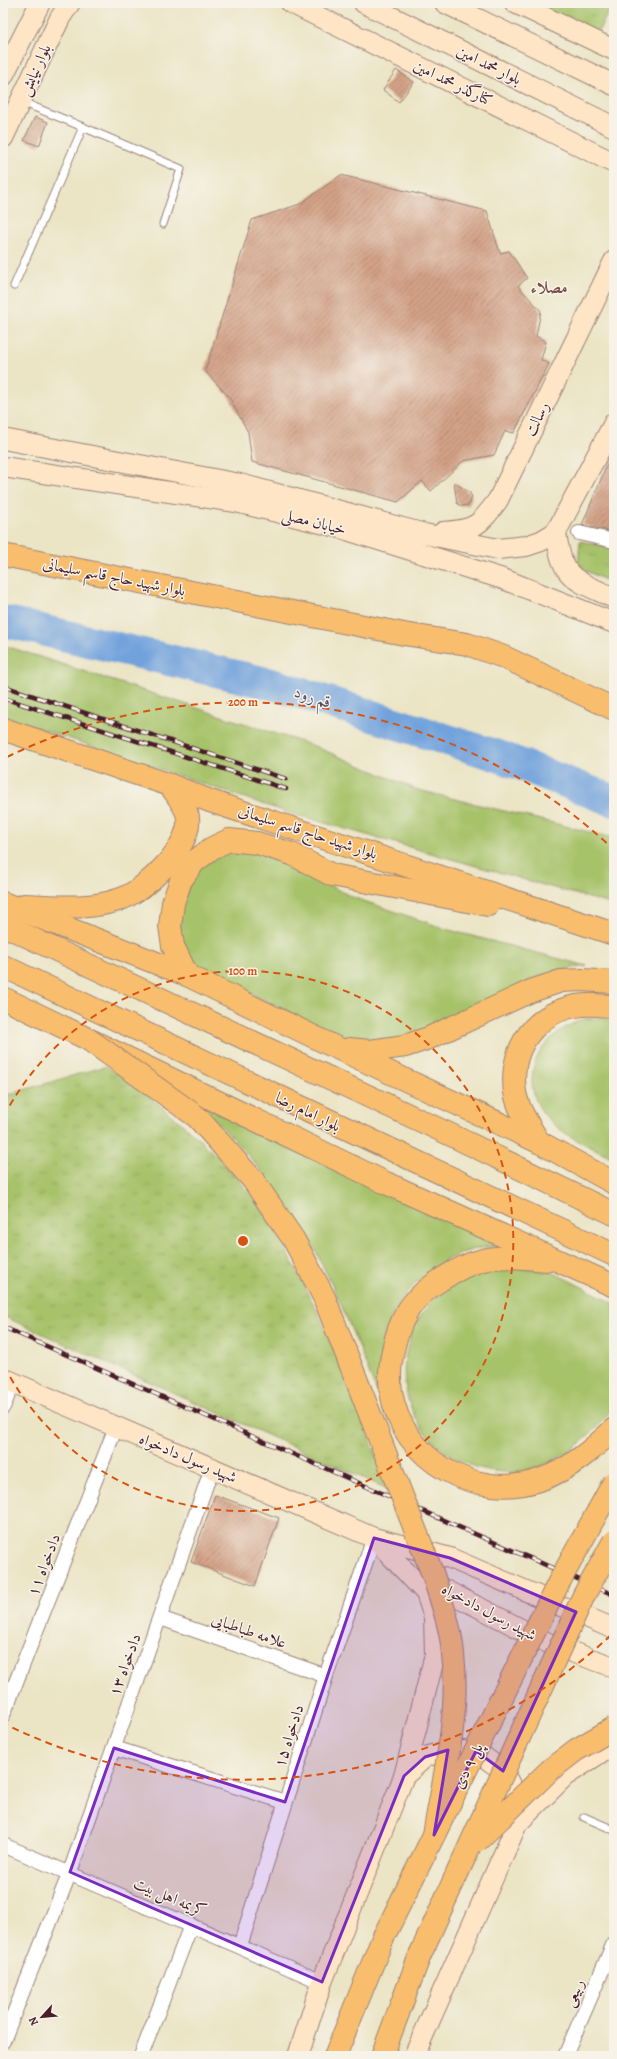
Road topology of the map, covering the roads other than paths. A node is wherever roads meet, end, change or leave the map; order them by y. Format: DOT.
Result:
graph roads {
  1 [pos="40,3"];
  2 [pos="70,3"];
  3 [pos="291,3"];
  4 [pos="364,3"];
  5 [pos="445,3"];
  6 [pos="515,3"];
  7 [pos="614,50"];
  8 [pos="3,76"];
  9 [pos="614,85"];
  10 [pos="21,101"];
  11 [pos="83,127"];
  12 [pos="614,127"];
  13 [pos="3,138"];
  14 [pos="614,163"];
  15 [pos="163,224"];
  16 [pos="614,261"];
  17 [pos="14,286"];
  18 [pos="614,423"];
  19 [pos="3,439"];
  20 [pos="3,467"];
  21 [pos="557,528"];
  22 [pos="579,533"];
  23 [pos="425,534"];
  24 [pos="614,541"];
  25 [pos="3,555"];
  26 [pos="614,598"];
  27 [pos="614,623"];
  28 [pos="614,709"];
  29 [pos="3,729"];
  30 [pos="170,785"];
  31 [pos="5,911"];
  32 [pos="565,920"];
  33 [pos="614,934"];
  34 [pos="3,966"];
  35 [pos="187,975"];
  36 [pos="614,982"];
  37 [pos="3,998"];
  38 [pos="614,1007"];
  39 [pos="88,1039"];
  40 [pos="337,1048"];
  41 [pos="539,1142"];
  42 [pos="614,1182"];
  43 [pos="614,1214"];
  44 [pos="614,1256"];
  45 [pos="564,1262"];
  46 [pos="614,1286"];
  47 [pos="8,1380"];
  48 [pos="3,1407"];
  49 [pos="116,1427"];
  50 [pos="614,1429"];
  51 [pos="212,1468"];
  52 [pos="614,1482"];
  53 [pos="374,1538"];
  54 [pos="614,1541"];
  55 [pos="160,1618"];
  56 [pos="614,1628"];
  57 [pos="614,1667"];
  58 [pos="326,1676"];
  59 [pos="3,1715"];
  60 [pos="614,1728"];
  61 [pos="614,1744"];
  62 [pos="114,1748"];
  63 [pos="404,1776"];
  64 [pos="285,1802"];
  65 [pos="584,1817"];
  66 [pos="517,1824"];
  67 [pos="614,1830"];
  68 [pos="434,1835"];
  69 [pos="3,1845"];
  70 [pos="468,1850"];
  71 [pos="70,1872"];
  72 [pos="191,1925"];
  73 [pos="614,1943"];
  74 [pos="240,1946"];
  75 [pos="322,1982"];
  76 [pos="3,2041"];
  77 [pos="141,2056"];
  78 [pos="298,2056"];
  79 [pos="335,2056"];
  80 [pos="382,2056"];
  81 [pos="414,2056"];
  82 [pos="565,2056"];
  1 -- 8 [label="street, بلوار نیایش"];
  2 -- 10 [label="street, بلوار نیایش"];
  3 -- 14 [label="street, کنارگذر محمد امین"];
  4 -- 12 [label="street, بلوار محمد امین"];
  5 -- 9 [label="street"];
  6 -- 7 [label="street"];
  10 -- 11 [label="lane"];
  10 -- 13 [label="street, بلوار نیایش"];
  11 -- 15 [label="lane"];
  11 -- 17 [label="lane"];
  16 -- 23 [label="street, رسالت"];
  18 -- 21 [label="street"];
  19 -- 23 [label="street, خیابان مصلی"];
  20 -- 27 [label="street, خیابان مصلی"];
  21 -- 23 [label="street, خیابان مصلی"];
  21 -- 26 [label="street"];
  22 -- 24 [label="street"];
  25 -- 28 [label="main road, بلوار شهید حاج قاسم سلیمانی"];
  29 -- 30 [label="main road, بلوار شهید حاج قاسم سلیمانی"];
  30 -- 31 [label="main road"];
  30 -- 32 [label="main road, بلوار شهید حاج قاسم سلیمانی"];
  31 -- 35 [label="main road"];
  31 -- 43 [label="main road"];
  32 -- 33 [label="main road, بلوار شهید حاج قاسم سلیمانی"];
  32 -- 35 [label="main road"];
  34 -- 44 [label="main road, بلوار امام رضا"];
  35 -- 40 [label="main road"];
  36 -- 40 [label="main road"];
  37 -- 39 [label="main road"];
  38 -- 41 [label="main road"];
  39 -- 45 [label="main road"];
  39 -- 68 [label="main road, bridge"];
  40 -- 41 [label="main road"];
  41 -- 42 [label="main road"];
  45 -- 46 [label="main road"];
  45 -- 50 [label="main road"];
  47 -- 48 [label="street"];
  47 -- 49 [label="street, شهید رسول دادخواه"];
  49 -- 51 [label="street, شهید رسول دادخواه"];
  49 -- 59 [label="street, دادخواه ۱۱"];
  51 -- 53 [label="street, شهید رسول دادخواه"];
  51 -- 55 [label="street, دادخواه ۱۳"];
  52 -- 68 [label="main road, پل ۹ دی, bridge"];
  53 -- 56 [label="street, شهید رسول دادخواه"];
  53 -- 57 [label="street, شهید رسول دادخواه"];
  53 -- 58 [label="street, دادخواه ۱۵"];
  53 -- 63 [label="street"];
  54 -- 70 [label="main road, bridge"];
  55 -- 58 [label="street, علامه طباطبایی"];
  55 -- 62 [label="street, دادخواه ۱۳"];
  58 -- 64 [label="street, دادخواه ۱۵"];
  60 -- 70 [label="main road, bridge"];
  61 -- 66 [label="street"];
  62 -- 64 [label="street"];
  62 -- 71 [label="street, دادخواه ۱۳"];
  63 -- 66 [label="street"];
  63 -- 75 [label="street"];
  64 -- 74 [label="street, دادخواه ۱۵"];
  65 -- 67 [label="lane"];
  66 -- 81 [label="street"];
  68 -- 79 [label="main road, پل ۹ دی, bridge"];
  69 -- 71 [label="street, کریمه اهل بیت"];
  70 -- 80 [label="main road, bridge"];
  71 -- 72 [label="street, کریمه اهل بیت"];
  71 -- 76 [label="street, دادخواه ۱۳"];
  72 -- 74 [label="street, کریمه اهل بیت"];
  72 -- 77 [label="street"];
  73 -- 82 [label="street, ربیعی"];
  74 -- 75 [label="street, کریمه اهل بیت"];
  75 -- 78 [label="street"];
}
